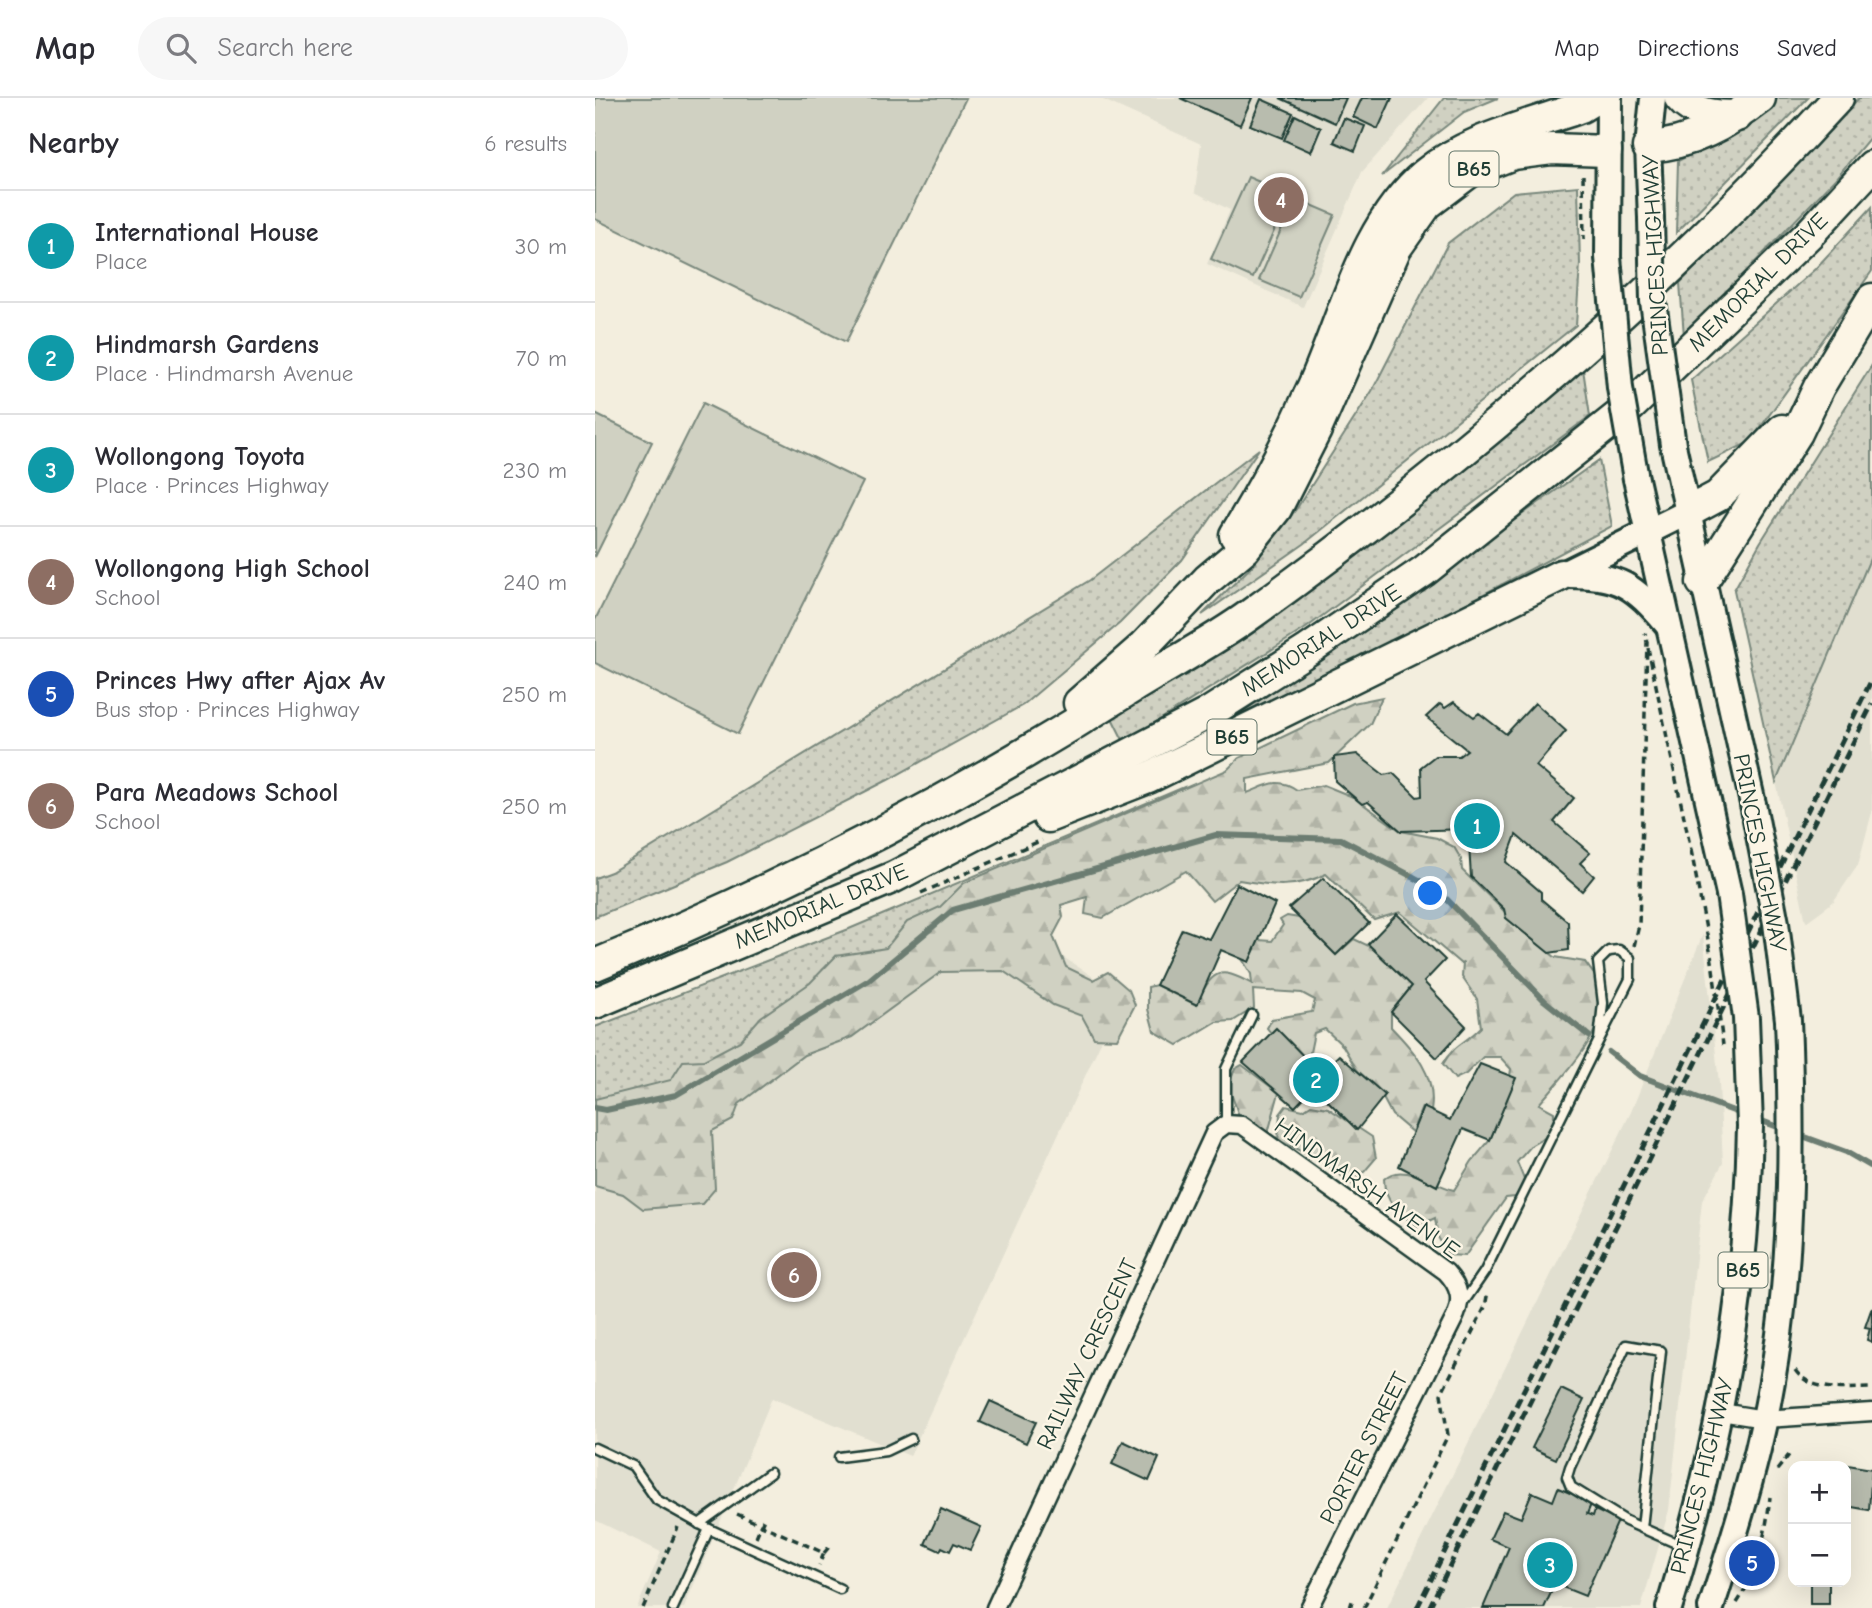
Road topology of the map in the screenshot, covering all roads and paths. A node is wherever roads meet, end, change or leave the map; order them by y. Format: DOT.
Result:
graph roads {
  1 [pos="1596,98"];
  2 [pos="1609,98"];
  3 [pos="1653,98"];
  4 [pos="1680,98"];
  5 [pos="1837,98"];
  6 [pos="1748,107"];
  7 [pos="1648,148"];
  8 [pos="1594,150"];
  9 [pos="1872,166"];
  10 [pos="1596,254"];
  11 [pos="1872,299"];
  12 [pos="1819,387"];
  13 [pos="1688,512"];
  14 [pos="1649,531"];
  15 [pos="1561,575"];
  16 [pos="1207,580"];
  17 [pos="1702,582"];
  18 [pos="1641,625"];
  19 [pos="1669,627"];
  20 [pos="1647,642"];
  21 [pos="970,787"];
  22 [pos="894,877"];
  23 [pos="1627,955"];
  24 [pos="595,965"];
  25 [pos="595,1003"];
  26 [pos="1252,1015"];
  27 [pos="1599,1040"];
  28 [pos="1724,1055"];
  29 [pos="1226,1124"];
  30 [pos="1485,1271"];
  31 [pos="1459,1309"];
  32 [pos="1802,1379"];
  33 [pos="1872,1388"];
  34 [pos="1721,1412"];
  35 [pos="1872,1412"];
  36 [pos="1764,1419"];
  37 [pos="911,1439"];
  38 [pos="595,1448"];
  39 [pos="1789,1455"];
  40 [pos="839,1457"];
  41 [pos="770,1474"];
  42 [pos="1773,1481"];
  43 [pos="1771,1488"];
  44 [pos="722,1508"];
  45 [pos="684,1515"];
  46 [pos="764,1518"];
  47 [pos="699,1524"];
  48 [pos="761,1525"];
  49 [pos="1642,1528"];
  50 [pos="709,1529"];
  51 [pos="829,1547"];
  52 [pos="1686,1548"];
  53 [pos="751,1549"];
  54 [pos="824,1553"];
  55 [pos="815,1577"];
  56 [pos="840,1589"];
  57 [pos="1353,1598"];
  58 [pos="643,1608"];
  59 [pos="673,1608"];
  60 [pos="995,1608"];
  61 [pos="1310,1608"];
  62 [pos="1350,1608"];
  63 [pos="1364,1608"];
  64 [pos="1668,1608"];
  65 [pos="1711,1608"];
  66 [pos="1734,1608"];
  1 -- 16 [label="highway"];
  2 -- 8 [label="main road, PRINCES HIGHWAY"];
  3 -- 7 [label="main road, PRINCES HIGHWAY"];
  4 -- 6 [label="highway"];
  5 -- 21 [label="highway, MEMORIAL DRIVE"];
  6 -- 7 [label="highway, B65"];
  7 -- 8 [label="main road, B65"];
  7 -- 13 [label="main road, PRINCES HIGHWAY, bridge"];
  8 -- 10 [label="main road, PRINCES HIGHWAY / B65"];
  8 -- 10 [label="path"];
  8 -- 16 [label="highway, B65"];
  9 -- 22 [label="highway, MEMORIAL DRIVE"];
  10 -- 14 [label="main road, PRINCES HIGHWAY / B65, bridge"];
  11 -- 12 [label="highway, B65"];
  12 -- 13 [label="highway, B65"];
  12 -- 17 [label="highway, B65"];
  13 -- 14 [label="main road, B65"];
  13 -- 17 [label="main road, PRINCES HIGHWAY"];
  14 -- 15 [label="main road, B65"];
  14 -- 19 [label="main road, PRINCES HIGHWAY / B65"];
  15 -- 19 [label="main road"];
  15 -- 22 [label="highway, B65"];
  16 -- 21 [label="highway, B65"];
  17 -- 36 [label="main road, PRINCES HIGHWAY / B65, bridge"];
  18 -- 20 [label="path"];
  19 -- 34 [label="main road, PRINCES HIGHWAY / B65, bridge"];
  20 -- 23 [label="path"];
  20 -- 28 [label="path, bridge"];
  21 -- 24 [label="highway, MEMORIAL DRIVE"];
  22 -- 25 [label="highway, MEMORIAL DRIVE"];
  23 -- 27 [label="lane"];
  23 -- 27 [label="lane"];
  26 -- 29 [label="lane"];
  27 -- 30 [label="lane"];
  29 -- 31 [label="street, HINDMARSH AVENUE"];
  29 -- 60 [label="street, RAILWAY CRESCENT"];
  30 -- 31 [label="lane"];
  30 -- 63 [label="path"];
  31 -- 61 [label="street, PORTER STREET"];
  32 -- 33 [label="path"];
  34 -- 36 [label="street"];
  34 -- 52 [label="main road, PRINCES HIGHWAY / B65"];
  35 -- 36 [label="street"];
  36 -- 65 [label="main road, PRINCES HIGHWAY / B65"];
  37 -- 40 [label="lane"];
  38 -- 45 [label="lane"];
  39 -- 42 [label="path"];
  41 -- 44 [label="lane"];
  43 -- 66 [label="path"];
  44 -- 47 [label="lane"];
  44 -- 48 [label="path"];
  45 -- 47 [label="lane"];
  45 -- 58 [label="path"];
  46 -- 48 [label="path"];
  47 -- 50 [label="lane"];
  48 -- 53 [label="path"];
  48 -- 54 [label="path"];
  49 -- 49 [label="lane"];
  49 -- 52 [label="lane"];
  50 -- 53 [label="lane"];
  50 -- 59 [label="lane"];
  51 -- 54 [label="path"];
  52 -- 64 [label="main road, PRINCES HIGHWAY / B65"];
  53 -- 55 [label="lane"];
  54 -- 55 [label="path"];
  55 -- 56 [label="lane"];
  57 -- 62 [label="path"];
}
